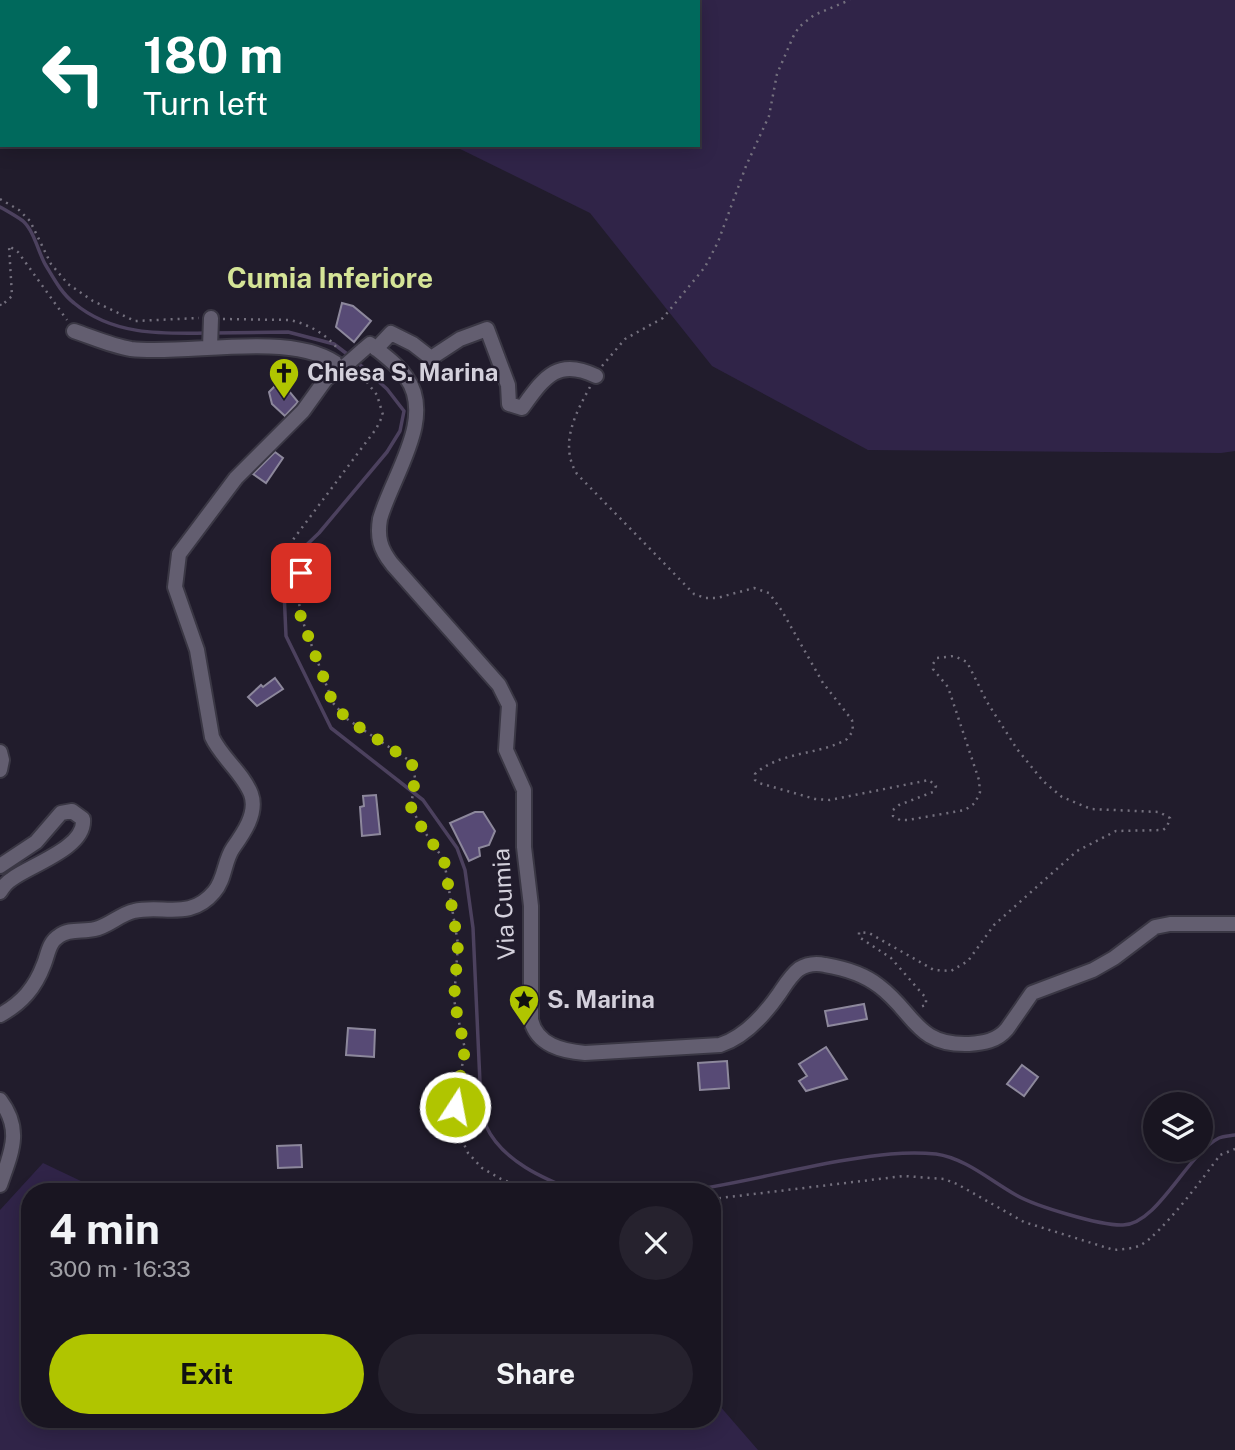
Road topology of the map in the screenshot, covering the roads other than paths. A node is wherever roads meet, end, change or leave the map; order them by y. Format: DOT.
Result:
graph roads {
  1 [pos="210,320"];
  2 [pos="74,331"];
  3 [pos="209,346"];
  4 [pos="370,349"];
  5 [pos="346,364"];
  6 [pos="596,376"];
  7 [pos="0,752"];
  8 [pos="0,771"];
  9 [pos="0,866"];
  10 [pos="0,892"];
  11 [pos="1235,924"];
  12 [pos="0,1015"];
  13 [pos="0,1100"];
  14 [pos="0,1185"];
  1 -- 3 [label="street"];
  2 -- 3 [label="street"];
  3 -- 5 [label="street"];
  4 -- 5 [label="street, bridge"];
  4 -- 6 [label="street"];
  4 -- 11 [label="street, Via Cumia"];
  5 -- 12 [label="street"];
  7 -- 8 [label="street"];
  9 -- 10 [label="street"];
  13 -- 14 [label="street"];
}
